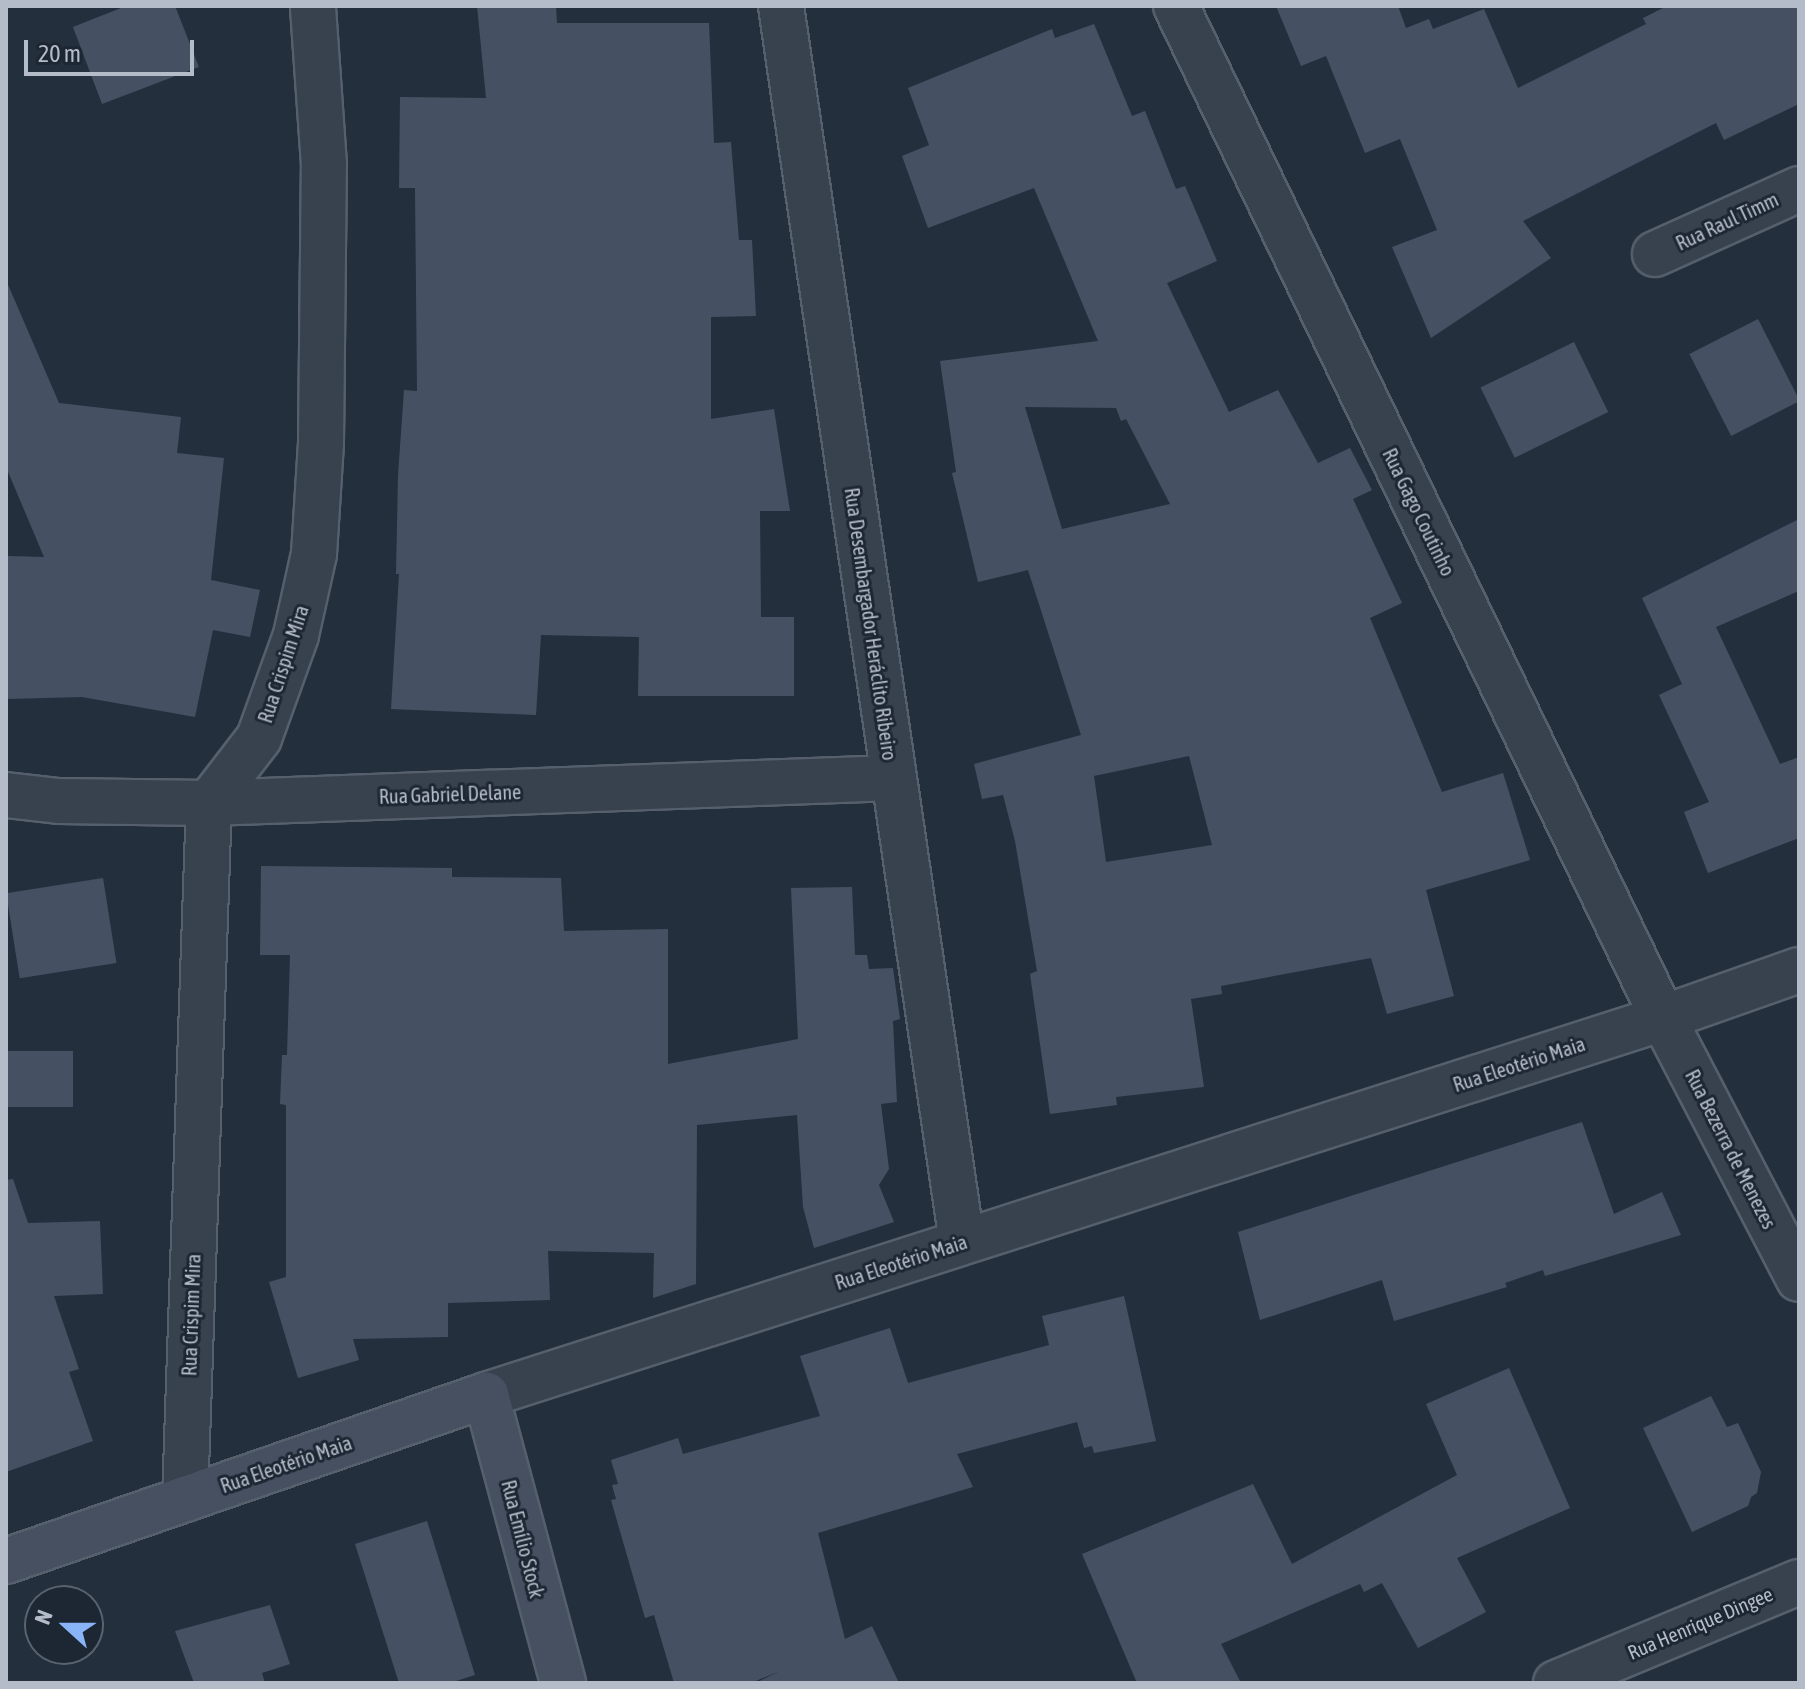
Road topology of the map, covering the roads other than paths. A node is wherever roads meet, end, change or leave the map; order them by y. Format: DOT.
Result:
graph roads {
  1 [pos="313,6"];
  2 [pos="781,6"];
  3 [pos="1176,6"];
  4 [pos="1799,189"];
  5 [pos="1655,254"];
  6 [pos="894,778"];
  7 [pos="6,795"];
  8 [pos="209,803"];
  9 [pos="1799,970"];
  10 [pos="1663,1018"];
  11 [pos="962,1242"];
  12 [pos="1799,1279"];
  13 [pos="486,1395"];
  14 [pos="185,1499"];
  15 [pos="6,1561"];
  16 [pos="1799,1582"];
  17 [pos="563,1683"];
  18 [pos="1556,1683"];
  1 -- 8 [label="street, Rua Crispim Mira"];
  2 -- 6 [label="street, Rua Desembargador Heráclito Ribeiro"];
  3 -- 10 [label="street, Rua Gago Coutinho"];
  4 -- 5 [label="street, Rua Raul Timm"];
  6 -- 8 [label="street, Rua Gabriel Delane"];
  6 -- 11 [label="street, Rua Desembargador Heráclito Ribeiro"];
  7 -- 8 [label="street, Rua Gabriel Delane"];
  8 -- 14 [label="street, Rua Crispim Mira"];
  9 -- 10 [label="street, Rua Eleotério Maia"];
  10 -- 11 [label="street, Rua Eleotério Maia"];
  10 -- 12 [label="street, Rua Bezerra de Menezes"];
  11 -- 13 [label="street, Rua Eleotério Maia"];
  13 -- 14 [label="main road, Rua Eleotério Maia"];
  13 -- 17 [label="main road, Rua Emílio Stock"];
  14 -- 15 [label="main road, Rua Eleotério Maia"];
  16 -- 18 [label="street, Rua Henrique Dingee"];
}
